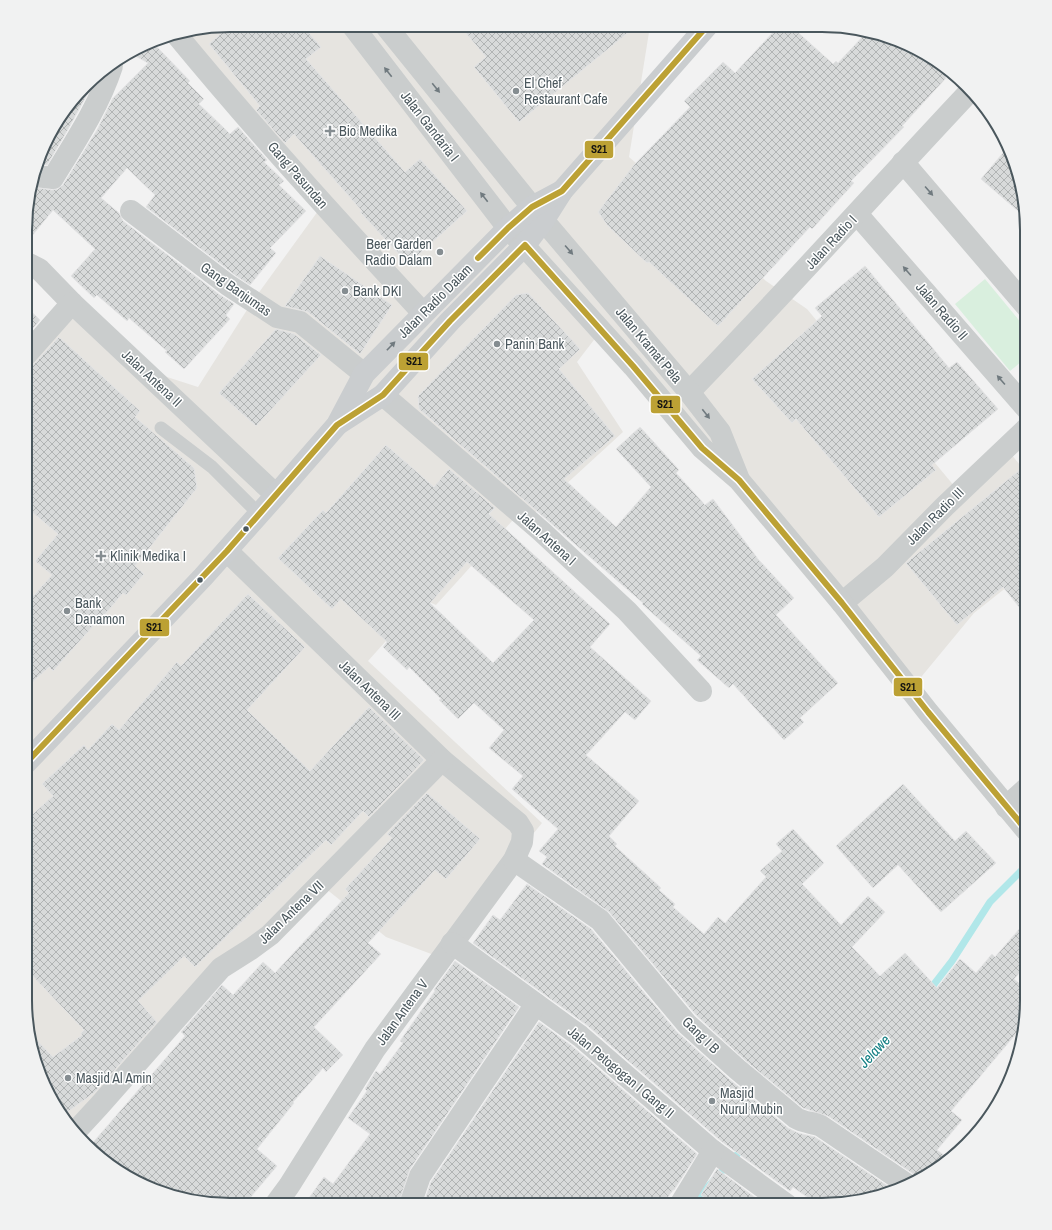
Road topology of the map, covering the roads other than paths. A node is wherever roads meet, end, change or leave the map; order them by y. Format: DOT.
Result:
graph roads {
  1 [pos="357,32"];
  2 [pos="391,32"];
  3 [pos="702,32"];
  4 [pos="180,39"];
  5 [pos="110,72"];
  6 [pos="967,95"];
  7 [pos="903,162"];
  8 [pos="39,176"];
  9 [pos="131,211"];
  10 [pos="538,214"];
  11 [pos="857,214"];
  12 [pos="508,228"];
  13 [pos="525,245"];
  14 [pos="32,266"];
  15 [pos="1020,299"];
  16 [pos="72,303"];
  17 [pos="423,313"];
  18 [pos="32,348"];
  19 [pos="364,374"];
  20 [pos="689,392"];
  21 [pos="383,395"];
  22 [pos="1020,401"];
  23 [pos="337,425"];
  24 [pos="161,428"];
  25 [pos="1020,435"];
  26 [pos="739,480"];
  27 [pos="276,495"];
  28 [pos="259,514"];
  29 [pos="227,551"];
  30 [pos="842,603"];
  31 [pos="701,691"];
  32 [pos="32,757"];
  33 [pos="442,760"];
  34 [pos="1020,794"];
  35 [pos="1006,807"];
  36 [pos="518,822"];
  37 [pos="1020,823"];
  38 [pos="514,860"];
  39 [pos="452,943"];
  40 [pos="536,1004"];
  41 [pos="79,1128"];
  42 [pos="725,1160"];
  43 [pos="902,1181"];
  44 [pos="280,1198"];
  45 [pos="412,1198"];
  46 [pos="687,1198"];
  47 [pos="777,1198"];
  12 -- 1 [label="street, Jalan Gandaria I, one-way"];
  2 -- 10 [label="street, Jalan Gandaria I, one-way"];
  3 -- 10 [label="main road, Jalan Radio Dalam"];
  4 -- 17 [label="street, Gang Pasundan"];
  5 -- 8 [label="street"];
  6 -- 7 [label="street, Jalan Radio I"];
  7 -- 11 [label="street, Jalan Radio I"];
  7 -- 15 [label="street, one-way"];
  9 -- 19 [label="street, Gang Banjumas"];
  10 -- 12 [label="main road, Jalan Radio Dalam"];
  10 -- 13 [label="main road, Jalan Radio Dalam"];
  10 -- 20 [label="street, Jalan Kramat Pela, one-way"];
  11 -- 20 [label="street, Jalan Radio I"];
  22 -- 11 [label="street, Jalan Radio II, one-way"];
  12 -- 13 [label="street, Jalan Kramat Pela"];
  12 -- 17 [label="main road, Jalan Radio Dalam"];
  13 -- 21 [label="main road, Jalan Radio Dalam"];
  13 -- 26 [label="street, Jalan Kramat Pela"];
  14 -- 16 [label="street, Jalan Antena II"];
  16 -- 18 [label="street"];
  16 -- 27 [label="street, Jalan Antena II"];
  19 -- 17 [label="main road, Jalan Radio Dalam, one-way"];
  19 -- 23 [label="main road, Jalan Radio Dalam"];
  20 -- 26 [label="street, Jalan Kramat Pela, one-way"];
  21 -- 23 [label="main road, Jalan Radio Dalam"];
  21 -- 31 [label="street, Jalan Antena I"];
  23 -- 27 [label="main road, Jalan Radio Dalam"];
  24 -- 28 [label="lane"];
  25 -- 30 [label="street, Jalan Radio III"];
  26 -- 30 [label="street, Jalan Kramat Pela"];
  27 -- 28 [label="main road, Jalan Radio Dalam"];
  28 -- 29 [label="main road, Jalan Radio Dalam"];
  29 -- 32 [label="main road, Jalan Radio Dalam"];
  29 -- 33 [label="street, Jalan Antena III"];
  30 -- 35 [label="street, Jalan Kramat Pela"];
  33 -- 36 [label="street, Jalan Antena III"];
  33 -- 41 [label="street, Jalan Antena VII"];
  34 -- 35 [label="street"];
  35 -- 37 [label="street, Jalan Kramat Pela"];
  36 -- 38 [label="street, Jalan Antena V"];
  38 -- 39 [label="street, Jalan Antena V"];
  38 -- 43 [label="street, Gang I B"];
  39 -- 40 [label="street, Jalan Petogogan I Gang II"];
  39 -- 44 [label="street, Jalan Antena V"];
  40 -- 42 [label="street, Jalan Petogogan I Gang II"];
  40 -- 45 [label="street"];
  42 -- 46 [label="street"];
  42 -- 47 [label="street, Jalan Petogogan I Gang II"];
}
